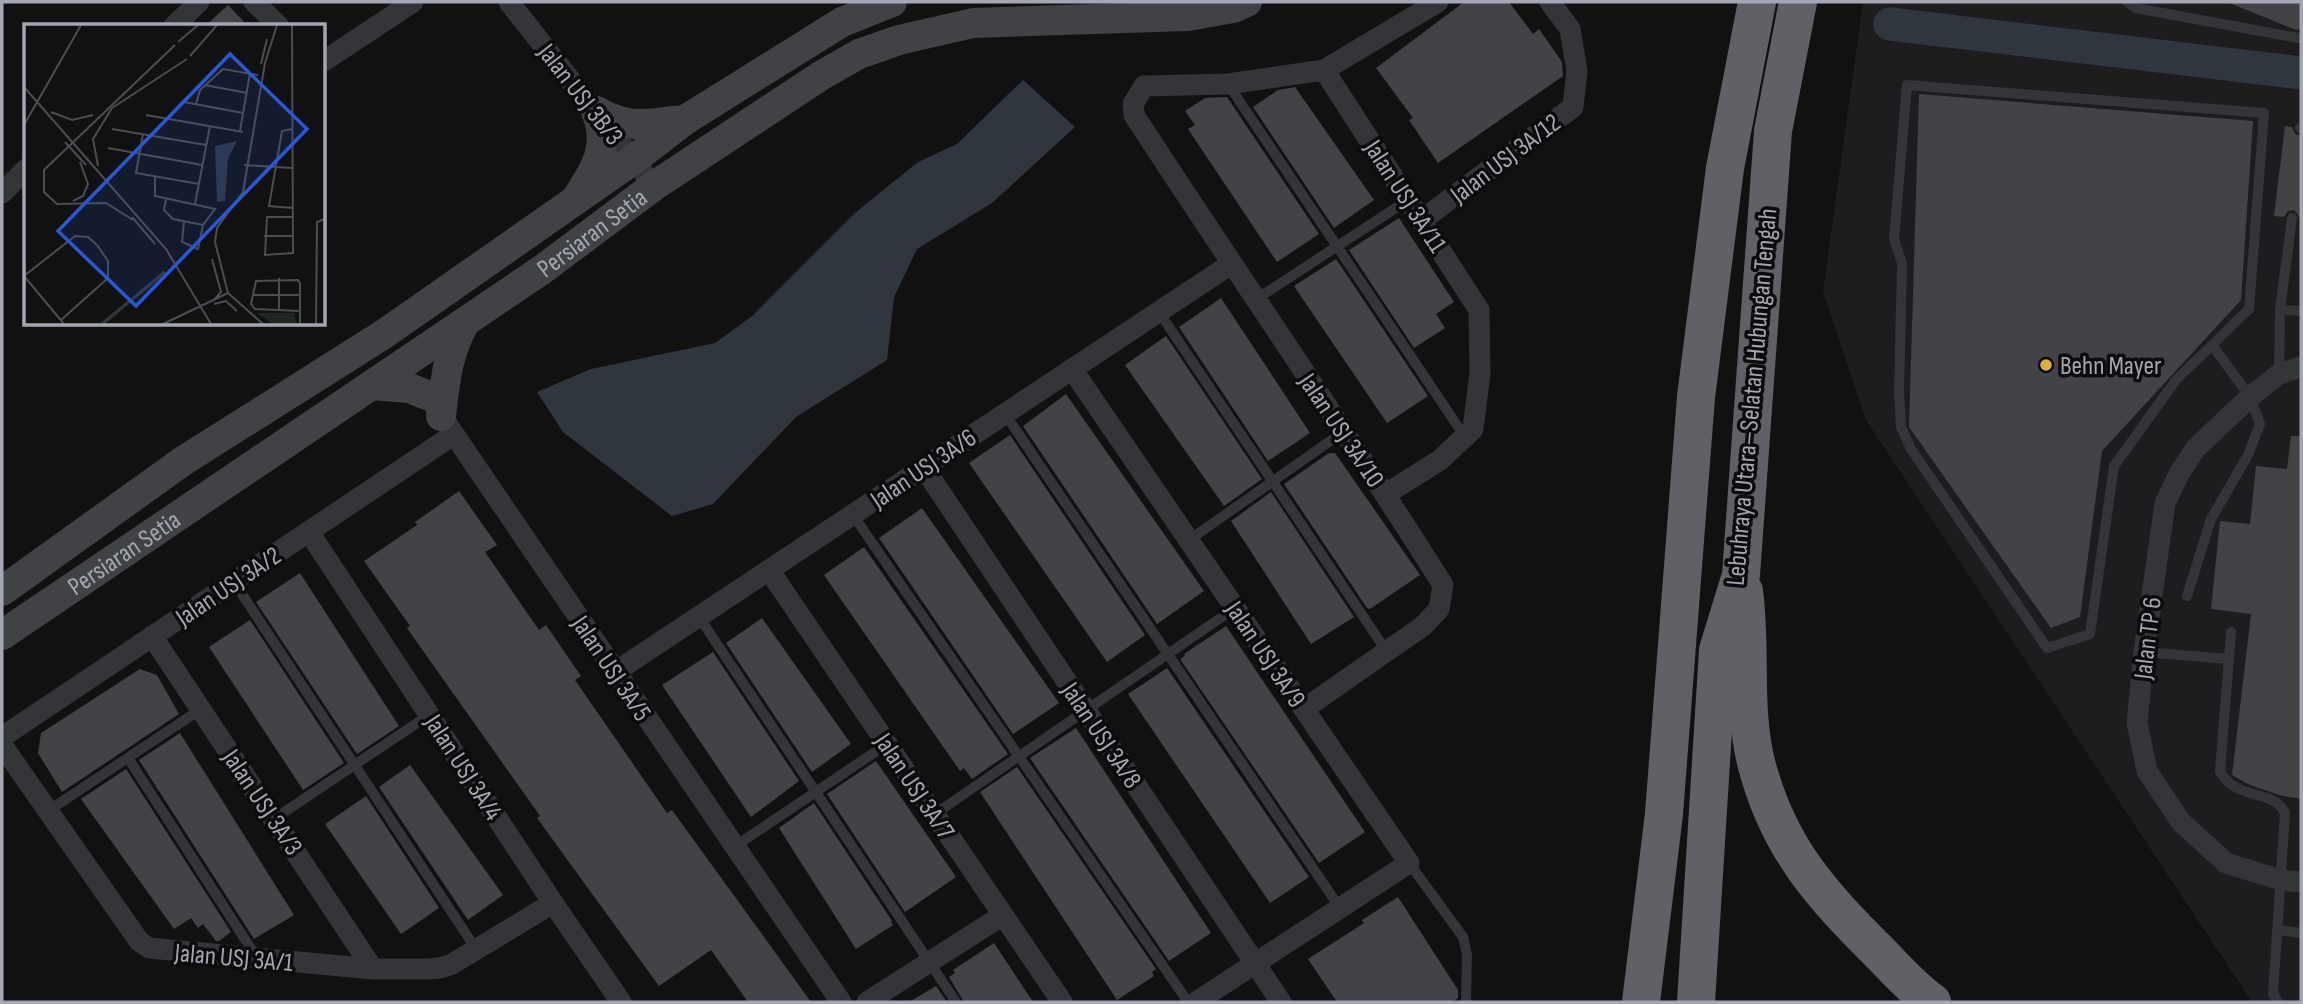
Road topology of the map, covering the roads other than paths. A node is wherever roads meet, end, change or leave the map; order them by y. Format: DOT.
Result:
graph roads {
  1 [pos="199,2"];
  2 [pos="254,2"];
  3 [pos="413,2"];
  4 [pos="509,2"];
  5 [pos="892,2"];
  6 [pos="1247,2"];
  7 [pos="1438,2"];
  8 [pos="1757,2"];
  9 [pos="1798,2"];
  10 [pos="2127,2"];
  11 [pos="1553,6"];
  12 [pos="176,24"];
  13 [pos="277,24"];
  14 [pos="2301,37"];
  15 [pos="326,60"];
  16 [pos="1324,69"];
  17 [pos="1228,84"];
  18 [pos="596,111"];
  19 [pos="685,120"];
  20 [pos="633,160"];
  21 [pos="24,171"];
  22 [pos="654,186"];
  23 [pos="2,193"];
  24 [pos="576,200"];
  25 [pos="1408,200"];
  26 [pos="2292,218"];
  27 [pos="1422,220"];
  28 [pos="1336,247"];
  29 [pos="1231,264"];
  30 [pos="1255,300"];
  31 [pos="2280,310"];
  32 [pos="2301,311"];
  33 [pos="1159,312"];
  34 [pos="464,324"];
  35 [pos="384,334"];
  36 [pos="2212,345"];
  37 [pos="405,364"];
  38 [pos="2301,367"];
  39 [pos="1072,369"];
  40 [pos="2279,374"];
  41 [pos="373,385"];
  42 [pos="2250,397"];
  43 [pos="1005,414"];
  44 [pos="440,416"];
  45 [pos="1343,432"];
  46 [pos="1465,437"];
  47 [pos="924,468"];
  48 [pos="1273,481"];
  49 [pos="1386,494"];
  50 [pos="853,514"];
  51 [pos="309,532"];
  52 [pos="1189,540"];
  53 [pos="769,570"];
  54 [pos="1741,575"];
  55 [pos="233,582"];
  56 [pos="2,591"];
  57 [pos="2187,596"];
  58 [pos="1235,608"];
  59 [pos="699,617"];
  60 [pos="2231,632"];
  61 [pos="2,635"];
  62 [pos="152,636"];
  63 [pos="1387,652"];
  64 [pos="2144,652"];
  65 [pos="1168,654"];
  66 [pos="2229,659"];
  67 [pos="615,672"];
  68 [pos="201,709"];
  69 [pos="1304,709"];
  70 [pos="1086,710"];
  71 [pos="429,715"];
  72 [pos="2,737"];
  73 [pos="887,744"];
  74 [pos="2,745"];
  75 [pos="1020,756"];
  76 [pos="128,758"];
  77 [pos="354,765"];
  78 [pos="816,792"];
  79 [pos="48,811"];
  80 [pos="935,814"];
  81 [pos="274,819"];
  82 [pos="734,847"];
  83 [pos="1409,863"];
  84 [pos="2291,881"];
  85 [pos="553,903"];
  86 [pos="1340,908"];
  87 [pos="1003,915"];
  88 [pos="2279,930"];
  89 [pos="2301,933"];
  90 [pos="476,949"];
  91 [pos="257,959"];
  92 [pos="929,962"];
  93 [pos="1255,964"];
  94 [pos="373,969"];
  95 [pos="621,1002"];
  96 [pos="841,1002"];
  97 [pos="867,1002"];
  98 [pos="956,1002"];
  99 [pos="1062,1002"];
  100 [pos="1188,1002"];
  101 [pos="1196,1002"];
  102 [pos="1281,1002"];
  103 [pos="1466,1002"];
  104 [pos="1641,1002"];
  105 [pos="1696,1002"];
  106 [pos="1932,1002"];
  107 [pos="2278,1002"];
  1 -- 12 [label="street"];
  2 -- 13 [label="street"];
  3 -- 15 [label="street"];
  4 -- 18 [label="street, Jalan USJ 3B/3"];
  5 -- 19 [label="main road, Persiaran Setia"];
  6 -- 22 [label="main road, Persiaran Setia"];
  7 -- 16 [label="street"];
  8 -- 104 [label="highway, Lebuhraya Utara–Selatan Hubungan Tengah"];
  9 -- 54 [label="highway, Lebuhraya Utara–Selatan Hubungan Tengah"];
  10 -- 14 [label="lane"];
  11 -- 27 [label="street, Jalan USJ 3A/12"];
  16 -- 17 [label="street"];
  16 -- 25 [label="street, Jalan USJ 3A/11"];
  17 -- 28 [label="lane"];
  17 -- 29 [label="street, Jalan USJ 3A/10"];
  18 -- 19 [label="main road"];
  18 -- 20 [label="street, Jalan USJ 3B/3"];
  18 -- 24 [label="main road"];
  19 -- 20 [label="main road, Persiaran Setia"];
  20 -- 22 [label="street, Jalan USJ 3B/3"];
  20 -- 24 [label="main road, Persiaran Setia"];
  21 -- 23 [label="street"];
  22 -- 34 [label="main road, Persiaran Setia"];
  24 -- 35 [label="main road, Persiaran Setia"];
  25 -- 27 [label="street, Jalan USJ 3A/11"];
  25 -- 28 [label="lane"];
  26 -- 31 [label="lane"];
  27 -- 46 [label="street, Jalan USJ 3A/11"];
  28 -- 30 [label="lane"];
  28 -- 46 [label="lane"];
  29 -- 30 [label="street, Jalan USJ 3A/10"];
  29 -- 33 [label="street, Jalan USJ 3A/6"];
  30 -- 45 [label="street, Jalan USJ 3A/10"];
  31 -- 32 [label="lane"];
  31 -- 40 [label="lane"];
  33 -- 39 [label="street, Jalan USJ 3A/6"];
  33 -- 48 [label="lane"];
  34 -- 37 [label="main road, Persiaran Setia"];
  34 -- 44 [label="main road"];
  35 -- 37 [label="street, Jalan USJ 3A/5"];
  35 -- 56 [label="main road, Persiaran Setia"];
  36 -- 36 [label="lane"];
  36 -- 42 [label="lane"];
  37 -- 41 [label="main road, Persiaran Setia"];
  37 -- 44 [label="street, Jalan USJ 3A/5"];
  38 -- 40 [label="street, Jalan TP 6"];
  39 -- 43 [label="street, Jalan USJ 3A/6"];
  39 -- 52 [label="street, Jalan USJ 3A/9"];
  40 -- 42 [label="street, Jalan TP 6"];
  41 -- 44 [label="main road"];
  41 -- 61 [label="main road, Persiaran Setia"];
  42 -- 57 [label="lane"];
  42 -- 64 [label="street, Jalan TP 6"];
  43 -- 47 [label="street, Jalan USJ 3A/6"];
  43 -- 65 [label="lane"];
  44 -- 51 [label="street, Jalan USJ 3A/2"];
  44 -- 67 [label="street, Jalan USJ 3A/5"];
  45 -- 48 [label="lane"];
  45 -- 49 [label="street, Jalan USJ 3A/10"];
  46 -- 49 [label="street, Jalan USJ 3A/11"];
  47 -- 50 [label="street, Jalan USJ 3A/6"];
  47 -- 70 [label="street, Jalan USJ 3A/8"];
  48 -- 52 [label="lane"];
  48 -- 63 [label="lane"];
  49 -- 63 [label="street, Jalan USJ 3A/10"];
  50 -- 53 [label="street, Jalan USJ 3A/6"];
  50 -- 75 [label="lane"];
  51 -- 55 [label="street, Jalan USJ 3A/2"];
  51 -- 71 [label="street, Jalan USJ 3A/4"];
  52 -- 58 [label="street, Jalan USJ 3A/9"];
  53 -- 59 [label="street, Jalan USJ 3A/6"];
  53 -- 73 [label="street, Jalan USJ 3A/7"];
  54 -- 105 [label="highway, Lebuhraya Utara–Selatan Hubungan Tengah"];
  54 -- 106 [label="highway"];
  55 -- 62 [label="street, Jalan USJ 3A/2"];
  55 -- 77 [label="lane"];
  58 -- 65 [label="lane"];
  58 -- 69 [label="street, Jalan USJ 3A/9"];
  59 -- 67 [label="street, Jalan USJ 3A/6"];
  59 -- 78 [label="lane"];
  60 -- 66 [label="lane"];
  62 -- 68 [label="street, Jalan USJ 3A/3"];
  62 -- 72 [label="street, Jalan USJ 3A/2"];
  63 -- 69 [label="street, Jalan USJ 3A/10"];
  64 -- 66 [label="lane"];
  64 -- 84 [label="street, Jalan TP 6"];
  65 -- 70 [label="lane"];
  65 -- 86 [label="lane"];
  66 -- 84 [label="lane"];
  67 -- 82 [label="street, Jalan USJ 3A/5"];
  68 -- 76 [label="lane"];
  68 -- 81 [label="street, Jalan USJ 3A/3"];
  69 -- 83 [label="street, Jalan USJ 3A/9"];
  70 -- 75 [label="lane"];
  70 -- 93 [label="street, Jalan USJ 3A/8"];
  71 -- 77 [label="lane"];
  71 -- 85 [label="street, Jalan USJ 3A/4"];
  73 -- 78 [label="lane"];
  73 -- 80 [label="street, Jalan USJ 3A/7"];
  74 -- 79 [label="street, Jalan USJ 3A/1"];
  75 -- 80 [label="lane"];
  75 -- 100 [label="lane"];
  76 -- 79 [label="lane"];
  76 -- 91 [label="lane"];
  77 -- 81 [label="lane"];
  77 -- 90 [label="lane"];
  78 -- 82 [label="lane"];
  78 -- 92 [label="lane"];
  79 -- 91 [label="street, Jalan USJ 3A/1"];
  80 -- 87 [label="street, Jalan USJ 3A/7"];
  81 -- 94 [label="street, Jalan USJ 3A/3"];
  82 -- 96 [label="street, Jalan USJ 3A/5"];
  83 -- 86 [label="street"];
  83 -- 103 [label="lane, Jalan USJ 3A/9"];
  84 -- 88 [label="lane"];
  85 -- 90 [label="street, Jalan USJ 3A/1"];
  85 -- 95 [label="street, Jalan USJ 3A/4"];
  86 -- 93 [label="street"];
  87 -- 92 [label="street"];
  87 -- 99 [label="street, Jalan USJ 3A/7"];
  88 -- 89 [label="lane"];
  88 -- 107 [label="lane"];
  90 -- 94 [label="street, Jalan USJ 3A/1"];
  91 -- 94 [label="street, Jalan USJ 3A/1"];
  92 -- 97 [label="street"];
  92 -- 98 [label="lane"];
  93 -- 101 [label="street"];
  93 -- 102 [label="street, Jalan USJ 3A/8"];
}
